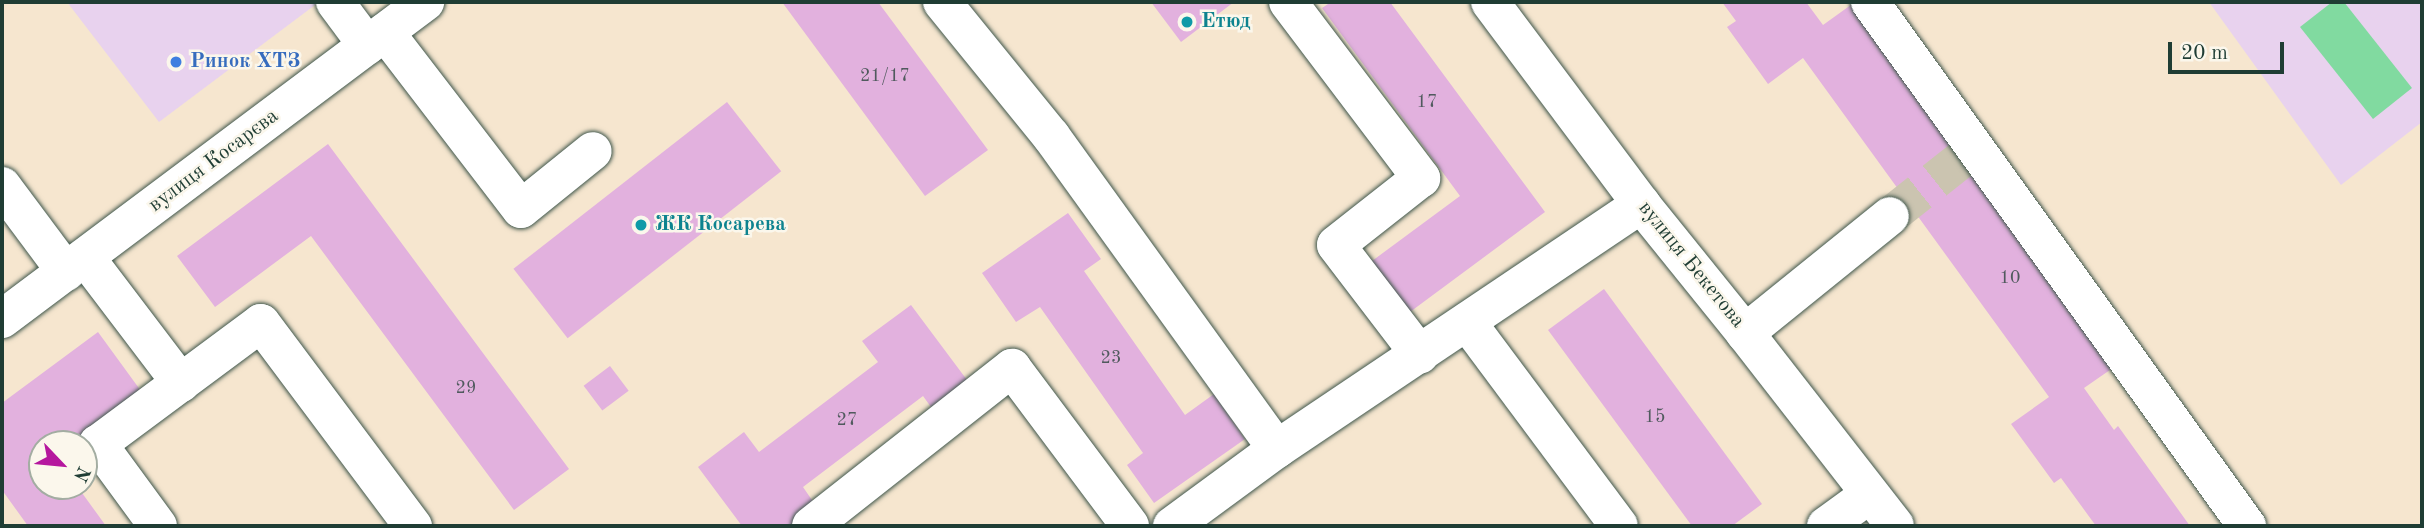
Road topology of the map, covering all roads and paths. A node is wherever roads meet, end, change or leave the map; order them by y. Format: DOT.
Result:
graph roads {
  1 [pos="335,2"];
  2 [pos="425,2"];
  3 [pos="942,2"];
  4 [pos="1288,2"];
  5 [pos="1490,2"];
  6 [pos="1870,2"];
  7 [pos="376,39"];
  8 [pos="593,150"];
  9 [pos="2,186"];
  10 [pos="1641,204"];
  11 [pos="1890,216"];
  12 [pos="76,265"];
  13 [pos="2,319"];
  14 [pos="1467,322"];
  15 [pos="1745,333"];
  16 [pos="1420,355"];
  17 [pos="181,383"];
  18 [pos="1277,449"];
  19 [pos="1870,494"];
  20 [pos="159,526"];
  21 [pos="413,526"];
  22 [pos="811,526"];
  23 [pos="1130,526"];
  24 [pos="1172,526"];
  25 [pos="1619,526"];
  26 [pos="1826,526"];
  27 [pos="1895,526"];
  28 [pos="2247,526"];
  1 -- 7 [label="street"];
  2 -- 7 [label="street, вулиця Косарєва"];
  3 -- 18 [label="street"];
  4 -- 16 [label="street"];
  5 -- 10 [label="street, вулиця Бекетова"];
  6 -- 28 [label="street"];
  7 -- 8 [label="street"];
  7 -- 12 [label="street, вулиця Косарєва"];
  9 -- 12 [label="street"];
  10 -- 14 [label="street"];
  10 -- 15 [label="street, вулиця Бекетова"];
  11 -- 15 [label="street"];
  12 -- 13 [label="street, вулиця Косарєва"];
  12 -- 17 [label="street"];
  14 -- 16 [label="street"];
  14 -- 25 [label="street"];
  15 -- 19 [label="street, вулиця Бекетова"];
  16 -- 18 [label="street"];
  17 -- 20 [label="street"];
  17 -- 21 [label="street"];
  18 -- 24 [label="street"];
  19 -- 26 [label="street"];
  19 -- 27 [label="street, вулиця Бекетова"];
  22 -- 23 [label="street"];
}
